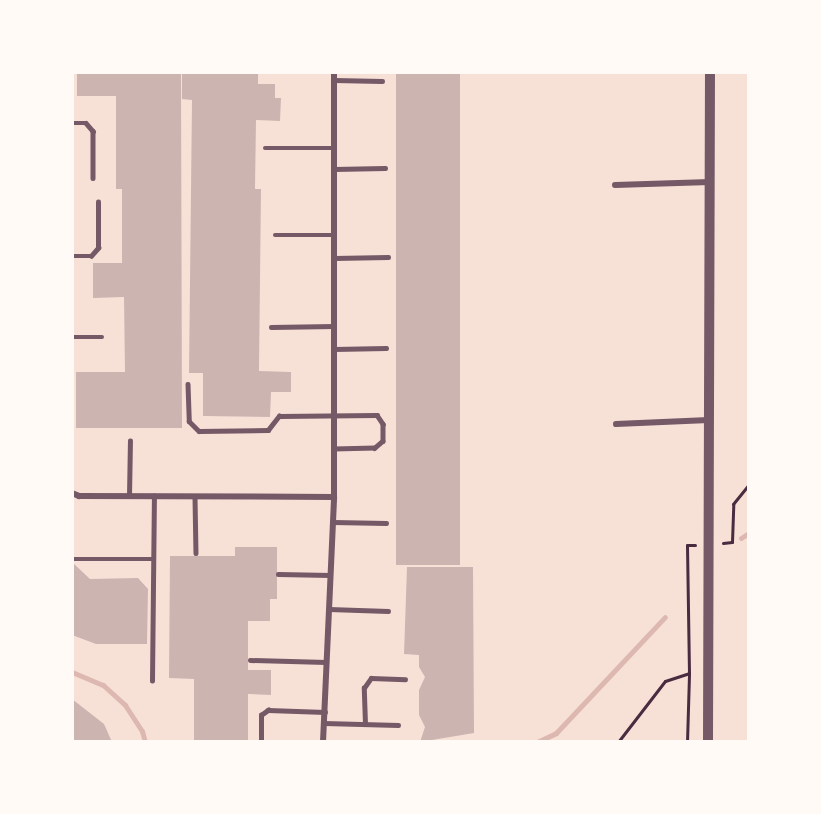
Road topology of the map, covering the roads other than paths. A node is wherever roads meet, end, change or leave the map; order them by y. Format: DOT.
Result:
graph roads {
  1 [pos="334,72"];
  2 [pos="710,72"];
  3 [pos="334,80"];
  4 [pos="382,81"];
  5 [pos="72,123"];
  6 [pos="265,148"];
  7 [pos="334,148"];
  8 [pos="385,168"];
  9 [pos="334,169"];
  10 [pos="93,178"];
  11 [pos="710,182"];
  12 [pos="615,185"];
  13 [pos="98,202"];
  14 [pos="275,235"];
  15 [pos="334,235"];
  16 [pos="72,256"];
  17 [pos="388,257"];
  18 [pos="334,258"];
  19 [pos="334,326"];
  20 [pos="271,327"];
  21 [pos="102,337"];
  22 [pos="72,338"];
  23 [pos="386,348"];
  24 [pos="334,349"];
  25 [pos="188,384"];
  26 [pos="334,416"];
  27 [pos="709,420"];
  28 [pos="616,423"];
  29 [pos="130,441"];
  30 [pos="334,449"];
  31 [pos="72,493"];
  32 [pos="129,496"];
  33 [pos="154,496"];
  34 [pos="334,496"];
  35 [pos="195,497"];
  36 [pos="333,522"];
  37 [pos="386,523"];
  38 [pos="196,553"];
  39 [pos="72,559"];
  40 [pos="153,559"];
  41 [pos="278,574"];
  42 [pos="330,575"];
  43 [pos="329,609"];
  44 [pos="388,612"];
  45 [pos="250,660"];
  46 [pos="326,662"];
  47 [pos="405,679"];
  48 [pos="152,681"];
  49 [pos="324,712"];
  50 [pos="324,723"];
  51 [pos="364,724"];
  52 [pos="398,725"];
  53 [pos="261,742"];
  54 [pos="323,742"];
  55 [pos="708,742"];
  1 -- 3 [label="street"];
  2 -- 11 [label="street"];
  3 -- 4 [label="lane"];
  3 -- 7 [label="street"];
  5 -- 10 [label="lane"];
  6 -- 7 [label="lane"];
  7 -- 9 [label="street"];
  8 -- 9 [label="lane"];
  9 -- 15 [label="street"];
  11 -- 12 [label="street"];
  11 -- 27 [label="street"];
  13 -- 16 [label="lane"];
  14 -- 15 [label="lane"];
  15 -- 18 [label="street"];
  17 -- 18 [label="lane"];
  18 -- 19 [label="street"];
  19 -- 20 [label="lane"];
  19 -- 24 [label="street"];
  21 -- 22 [label="lane"];
  23 -- 24 [label="lane"];
  24 -- 26 [label="street"];
  25 -- 26 [label="lane"];
  26 -- 30 [label="street"];
  26 -- 30 [label="lane"];
  27 -- 28 [label="street"];
  27 -- 55 [label="street"];
  29 -- 32 [label="lane"];
  30 -- 34 [label="street"];
  31 -- 32 [label="street"];
  32 -- 33 [label="street"];
  33 -- 35 [label="street"];
  33 -- 40 [label="lane"];
  34 -- 35 [label="street"];
  34 -- 36 [label="street"];
  35 -- 38 [label="lane"];
  36 -- 37 [label="lane"];
  36 -- 42 [label="street"];
  39 -- 40 [label="lane"];
  40 -- 48 [label="lane"];
  41 -- 42 [label="lane"];
  42 -- 43 [label="street"];
  43 -- 44 [label="lane"];
  43 -- 46 [label="street"];
  45 -- 46 [label="lane"];
  46 -- 49 [label="street"];
  47 -- 51 [label="lane"];
  49 -- 50 [label="street"];
  49 -- 53 [label="lane"];
  50 -- 51 [label="lane"];
  50 -- 54 [label="street"];
  51 -- 52 [label="lane"];
}
